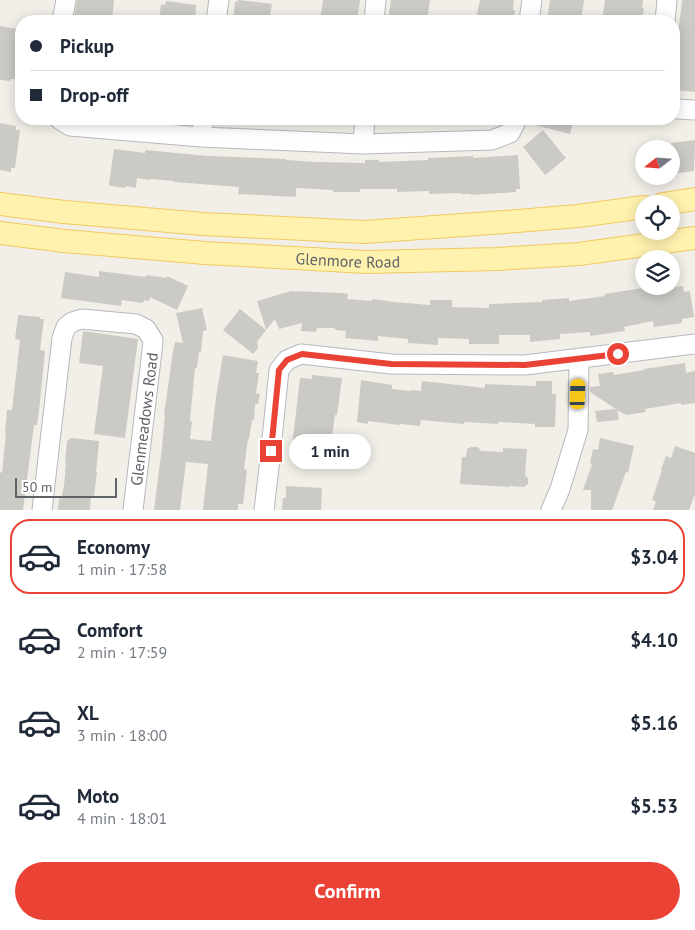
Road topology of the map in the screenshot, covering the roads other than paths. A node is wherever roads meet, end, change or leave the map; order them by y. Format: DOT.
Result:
graph roads {
  1 [pos="66,0"];
  2 [pos="218,0"];
  3 [pos="376,0"];
  4 [pos="532,0"];
  5 [pos="667,0"];
  6 [pos="63,15"];
  7 [pos="217,15"];
  8 [pos="375,15"];
  9 [pos="530,15"];
  10 [pos="666,15"];
  11 [pos="680,109"];
  12 [pos="695,110"];
  13 [pos="68,125"];
  14 [pos="203,125"];
  15 [pos="365,125"];
  16 [pos="514,125"];
  17 [pos="201,137"];
  18 [pos="363,144"];
  19 [pos="695,199"];
  20 [pos="680,201"];
  21 [pos="0,204"];
  22 [pos="635,207"];
  23 [pos="0,233"];
  24 [pos="695,238"];
  25 [pos="695,344"];
  26 [pos="580,359"];
  27 [pos="42,510"];
  28 [pos="133,510"];
  29 [pos="264,510"];
  30 [pos="551,510"];
  1 -- 6 [label="street"];
  2 -- 7 [label="street"];
  3 -- 8 [label="street"];
  4 -- 9 [label="street"];
  5 -- 10 [label="street"];
  11 -- 12 [label="street"];
  13 -- 17 [label="street"];
  14 -- 17 [label="street"];
  15 -- 18 [label="street"];
  16 -- 18 [label="street"];
  17 -- 18 [label="street"];
  19 -- 20 [label="main road"];
  21 -- 22 [label="main road, Glenmore Road"];
  23 -- 24 [label="main road, Glenmore Road"];
  25 -- 26 [label="street"];
  26 -- 29 [label="street"];
  26 -- 30 [label="street"];
  27 -- 28 [label="street, Glenmeadows Road"];
}
